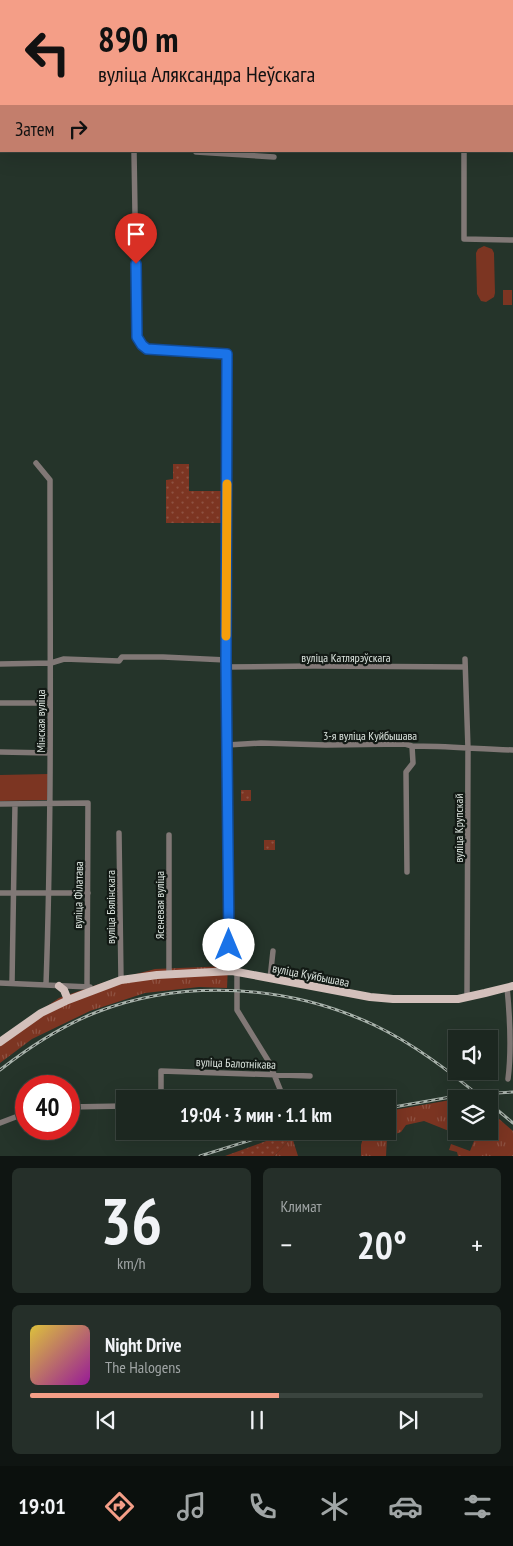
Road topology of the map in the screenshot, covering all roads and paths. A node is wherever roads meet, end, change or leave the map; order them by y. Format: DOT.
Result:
graph roads {
  1 [pos="134,152"];
  2 [pos="196,152"];
  3 [pos="464,152"];
  4 [pos="274,157"];
  5 [pos="513,240"];
  6 [pos="36,463"];
  7 [pos="465,659"];
  8 [pos="226,660"];
  9 [pos="51,663"];
  10 [pos="0,664"];
  11 [pos="226,667"];
  12 [pos="465,667"];
  13 [pos="50,703"];
  14 [pos="0,704"];
  15 [pos="227,745"];
  16 [pos="412,746"];
  17 [pos="468,749"];
  18 [pos="513,750"];
  19 [pos="0,752"];
  20 [pos="50,753"];
  21 [pos="0,804"];
  22 [pos="15,804"];
  23 [pos="50,804"];
  24 [pos="119,832"];
  25 [pos="169,835"];
  26 [pos="407,872"];
  27 [pos="0,893"];
  28 [pos="15,893"];
  29 [pos="49,894"];
  30 [pos="88,894"];
  31 [pos="273,951"];
  32 [pos="234,972"];
  33 [pos="169,974"];
  34 [pos="270,979"];
  35 [pos="121,980"];
  36 [pos="0,983"];
  37 [pos="12,983"];
  38 [pos="46,985"];
  39 [pos="59,986"];
  40 [pos="510,986"];
  41 [pos="87,987"];
  42 [pos="100,987"];
  43 [pos="467,998"];
  44 [pos="68,1000"];
  45 [pos="512,1030"];
  46 [pos="0,1042"];
  47 [pos="274,1074"];
  48 [pos="310,1076"];
  49 [pos="508,1079"];
  50 [pos="161,1090"];
  51 [pos="280,1090"];
  52 [pos="116,1106"];
  53 [pos="80,1107"];
  54 [pos="15,1116"];
  55 [pos="0,1122"];
  1 -- 8 [label="street"];
  2 -- 4 [label="street"];
  3 -- 5 [label="street"];
  6 -- 9 [label="street, Мінская вуліца"];
  7 -- 12 [label="street, вуліца Крупскай"];
  8 -- 9 [label="street"];
  8 -- 11 [label="street"];
  9 -- 10 [label="street"];
  9 -- 13 [label="street, Мінская вуліца"];
  11 -- 12 [label="street, вуліца Катлярэўскага"];
  11 -- 15 [label="street"];
  12 -- 17 [label="street, вуліца Крупскай"];
  13 -- 14 [label="street"];
  13 -- 20 [label="street, Мінская вуліца"];
  15 -- 16 [label="street, 3-я вуліца Куйбышава"];
  15 -- 32 [label="street"];
  16 -- 17 [label="street, 3-я вуліца Куйбышава"];
  16 -- 26 [label="street"];
  17 -- 18 [label="street, 3-я вуліца Куйбышава"];
  17 -- 43 [label="street, вуліца Крупскай"];
  19 -- 20 [label="street"];
  20 -- 23 [label="street, Мінская вуліца"];
  21 -- 22 [label="street"];
  22 -- 23 [label="street"];
  22 -- 28 [label="street"];
  23 -- 29 [label="street, Мінская вуліца"];
  23 -- 30 [label="street, вуліца Філатава"];
  24 -- 35 [label="street, вуліца Бялінскага"];
  25 -- 33 [label="street, Ясеневая вуліца"];
  27 -- 28 [label="street"];
  28 -- 29 [label="street"];
  28 -- 37 [label="street"];
  29 -- 30 [label="street"];
  29 -- 38 [label="street, Мінская вуліца"];
  30 -- 41 [label="street, вуліца Філатава"];
  31 -- 34 [label="street"];
  32 -- 33 [label="main road, вуліца Куйбышава"];
  32 -- 34 [label="main road, вуліца Куйбышава"];
  32 -- 47 [label="street"];
  33 -- 35 [label="main road, вуліца Куйбышава"];
  34 -- 43 [label="main road, вуліца Куйбышава"];
  35 -- 42 [label="main road, вуліца Куйбышава"];
  36 -- 37 [label="street"];
  37 -- 38 [label="street"];
  38 -- 39 [label="street"];
  39 -- 41 [label="street"];
  39 -- 44 [label="main road"];
  40 -- 43 [label="main road, вуліца Куйбышава"];
  40 -- 45 [label="street"];
  41 -- 42 [label="street"];
  42 -- 44 [label="main road, вуліца Куйбышава"];
  44 -- 46 [label="main road, вуліца Куйбышава"];
  45 -- 49 [label="street"];
  47 -- 48 [label="street, вуліца Балотнікава"];
  47 -- 50 [label="street, вуліца Балотнікава"];
  47 -- 51 [label="street"];
  52 -- 53 [label="street"];
  54 -- 55 [label="street"];
}
